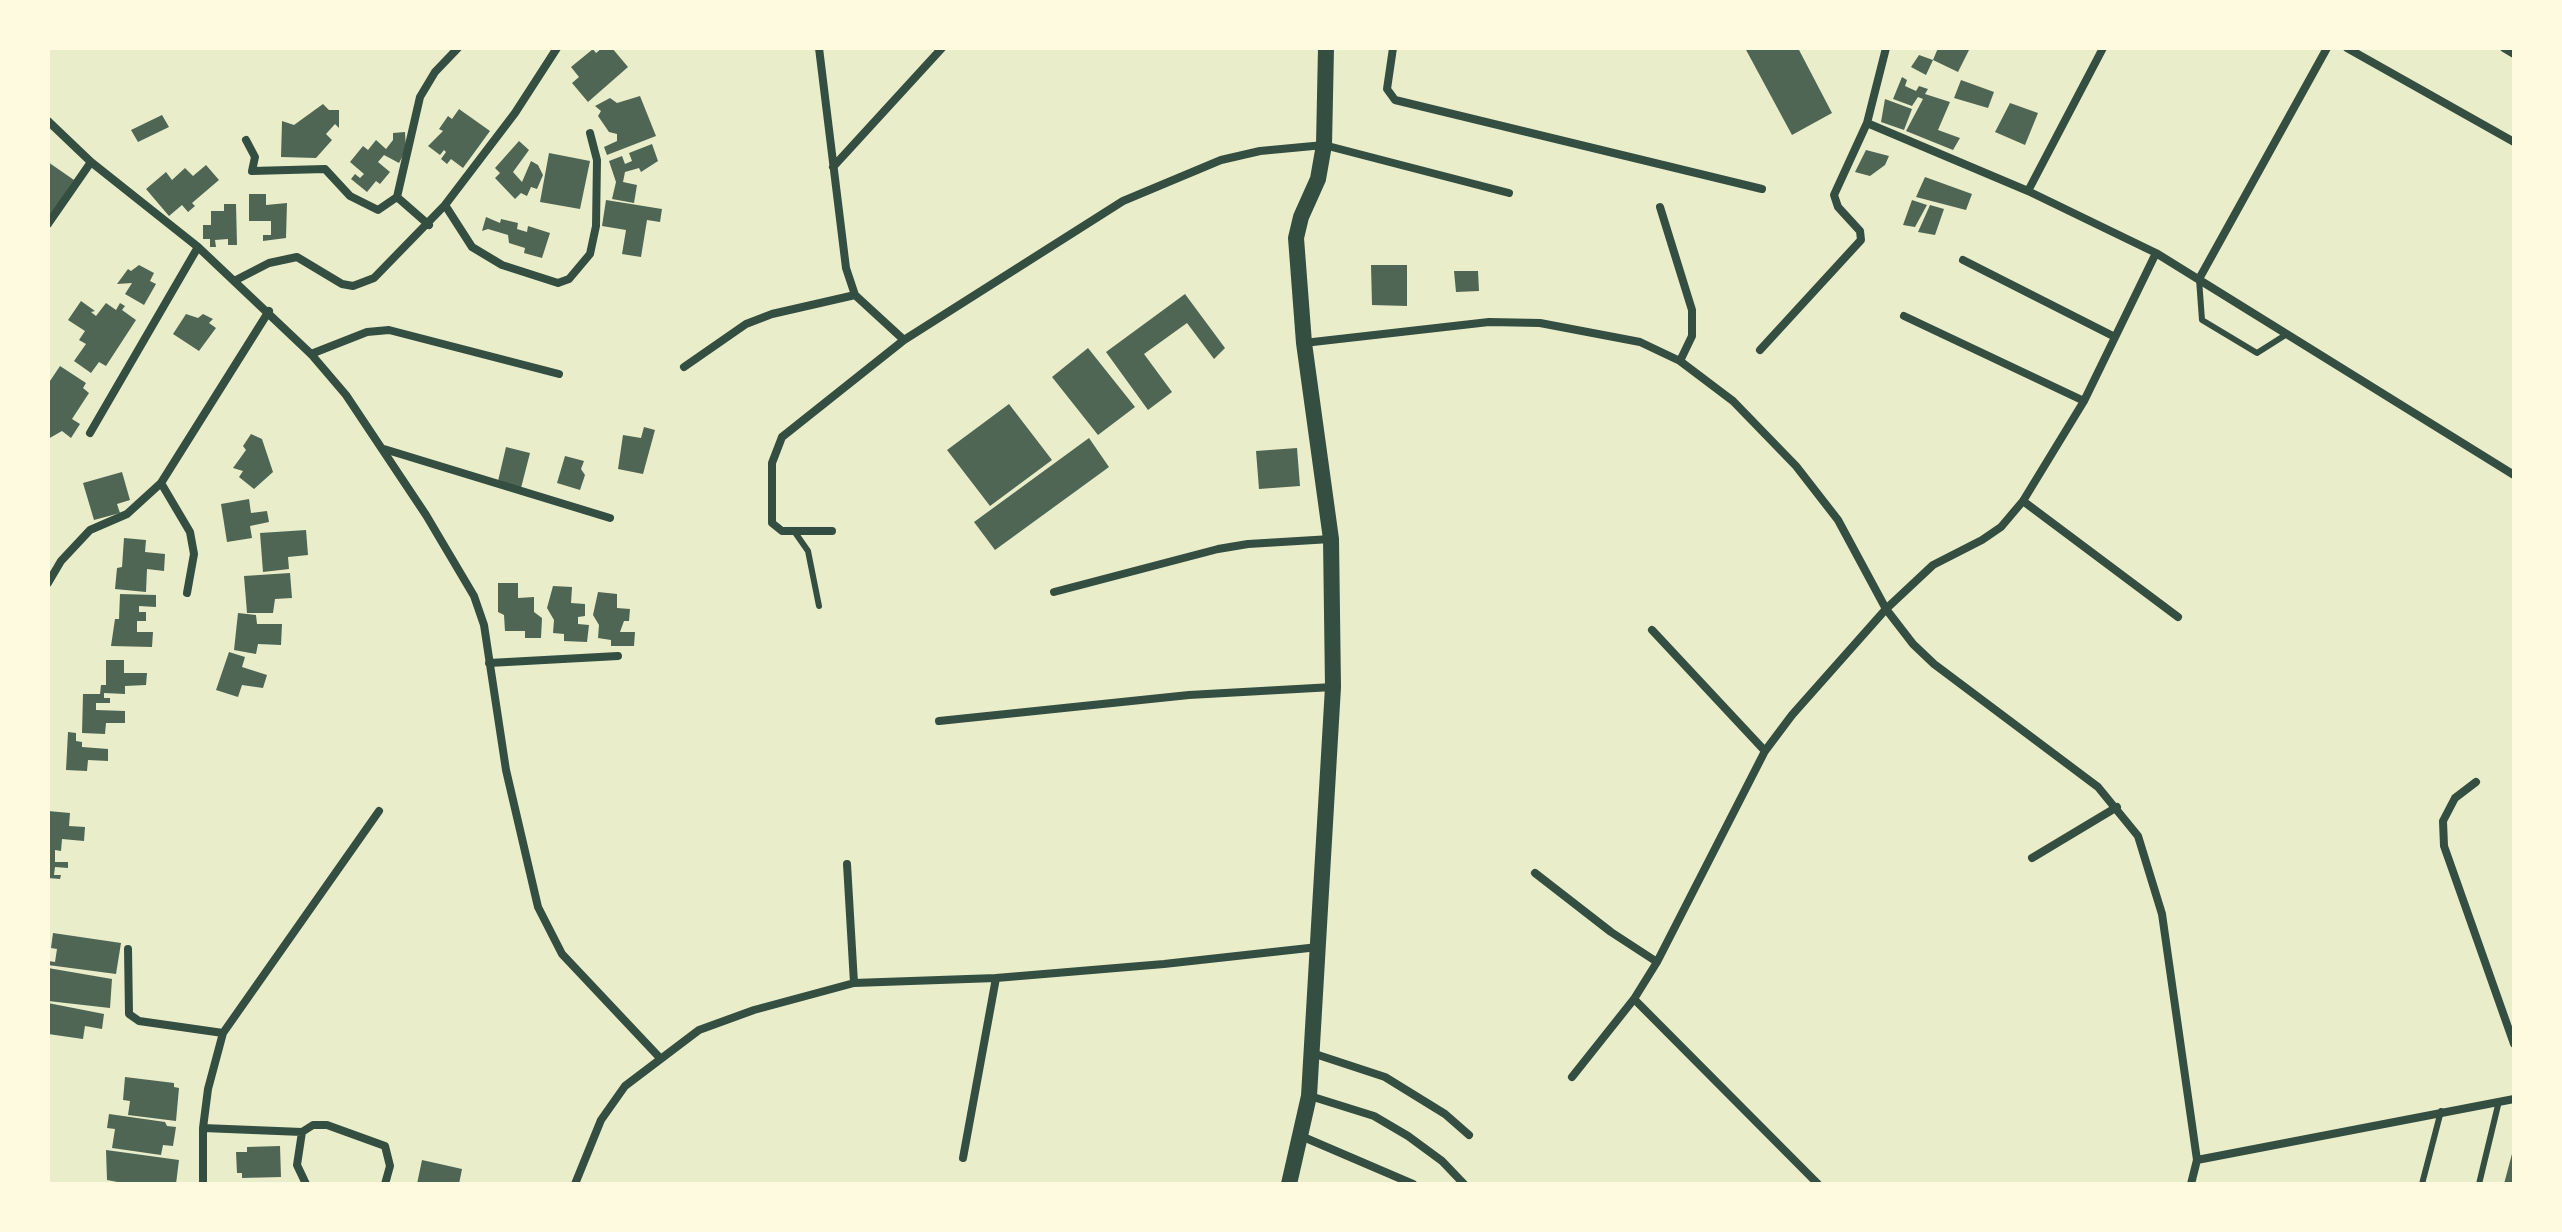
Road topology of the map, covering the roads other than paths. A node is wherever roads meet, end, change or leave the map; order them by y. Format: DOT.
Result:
graph roads {
  1 [pos="458,48"];
  2 [pos="557,48"];
  3 [pos="819,48"];
  4 [pos="942,48"];
  5 [pos="1326,48"];
  6 [pos="1393,48"];
  7 [pos="1886,48"];
  8 [pos="2103,48"];
  9 [pos="2327,48"];
  10 [pos="2347,48"];
  11 [pos="2504,48"];
  12 [pos="2514,54"];
  13 [pos="48,121"];
  14 [pos="1867,123"];
  15 [pos="590,133"];
  16 [pos="246,140"];
  17 [pos="2514,142"];
  18 [pos="1324,145"];
  19 [pos="91,162"];
  20 [pos="833,167"];
  21 [pos="1762,189"];
  22 [pos="2028,191"];
  23 [pos="1509,193"];
  24 [pos="397,197"];
  25 [pos="445,205"];
  26 [pos="1660,207"];
  27 [pos="48,224"];
  28 [pos="429,225"];
  29 [pos="198,247"];
  30 [pos="2156,253"];
  31 [pos="1963,260"];
  32 [pos="2199,279"];
  33 [pos="236,280"];
  34 [pos="855,295"];
  35 [pos="269,311"];
  36 [pos="1904,316"];
  37 [pos="2288,333"];
  38 [pos="2115,337"];
  39 [pos="904,340"];
  40 [pos="1304,343"];
  41 [pos="1760,350"];
  42 [pos="311,354"];
  43 [pos="1680,361"];
  44 [pos="684,367"];
  45 [pos="559,374"];
  46 [pos="2084,401"];
  47 [pos="90,433"];
  48 [pos="383,449"];
  49 [pos="2514,475"];
  50 [pos="161,483"];
  51 [pos="2023,501"];
  52 [pos="610,518"];
  53 [pos="794,531"];
  54 [pos="832,531"];
  55 [pos="1331,539"];
  56 [pos="48,583"];
  57 [pos="1054,592"];
  58 [pos="187,593"];
  59 [pos="819,606"];
  60 [pos="1886,609"];
  61 [pos="2178,617"];
  62 [pos="1652,630"];
  63 [pos="618,656"];
  64 [pos="489,663"];
  65 [pos="1333,687"];
  66 [pos="939,721"];
  67 [pos="1765,751"];
  68 [pos="2476,782"];
  69 [pos="2117,807"];
  70 [pos="379,811"];
  71 [pos="2032,858"];
  72 [pos="847,864"];
  73 [pos="1535,873"];
  74 [pos="1319,946"];
  75 [pos="128,949"];
  76 [pos="1657,962"];
  77 [pos="996,978"];
  78 [pos="854,983"];
  79 [pos="1634,999"];
  80 [pos="223,1033"];
  81 [pos="2514,1044"];
  82 [pos="1312,1053"];
  83 [pos="660,1058"];
  84 [pos="1572,1077"];
  85 [pos="1309,1096"];
  86 [pos="2514,1099"];
  87 [pos="2499,1101"];
  88 [pos="2441,1111"];
  89 [pos="203,1128"];
  90 [pos="302,1132"];
  91 [pos="1469,1135"];
  92 [pos="1301,1136"];
  93 [pos="963,1158"];
  94 [pos="2197,1160"];
  95 [pos="203,1184"];
  96 [pos="306,1184"];
  97 [pos="385,1184"];
  98 [pos="575,1184"];
  99 [pos="1289,1184"];
  100 [pos="1413,1184"];
  101 [pos="1464,1184"];
  102 [pos="1818,1184"];
  103 [pos="2191,1184"];
  104 [pos="2422,1184"];
  105 [pos="2479,1184"];
  1 -- 24 [label="street"];
  2 -- 25 [label="street"];
  3 -- 20 [label="street"];
  4 -- 20 [label="street"];
  5 -- 18 [label="main road"];
  6 -- 21 [label="street"];
  7 -- 14 [label="street"];
  8 -- 22 [label="street"];
  9 -- 32 [label="street"];
  10 -- 17 [label="street"];
  11 -- 12 [label="street"];
  13 -- 19 [label="street"];
  14 -- 22 [label="street"];
  14 -- 41 [label="street"];
  15 -- 25 [label="street"];
  16 -- 24 [label="street"];
  18 -- 23 [label="street"];
  18 -- 39 [label="street"];
  18 -- 40 [label="main road"];
  19 -- 27 [label="street"];
  19 -- 29 [label="street"];
  20 -- 34 [label="street"];
  22 -- 30 [label="street"];
  24 -- 28 [label="street"];
  25 -- 28 [label="street"];
  26 -- 43 [label="street"];
  28 -- 33 [label="street"];
  29 -- 33 [label="street"];
  29 -- 47 [label="street"];
  30 -- 32 [label="street"];
  30 -- 38 [label="street"];
  31 -- 38 [label="street"];
  32 -- 37 [label="street"];
  32 -- 37 [label="lane"];
  33 -- 35 [label="street"];
  34 -- 39 [label="street"];
  34 -- 44 [label="street"];
  35 -- 42 [label="street"];
  35 -- 50 [label="street"];
  36 -- 46 [label="street"];
  37 -- 49 [label="street"];
  38 -- 46 [label="street"];
  39 -- 53 [label="street"];
  40 -- 43 [label="street"];
  40 -- 55 [label="main road"];
  42 -- 45 [label="street"];
  42 -- 48 [label="street"];
  43 -- 60 [label="street"];
  46 -- 51 [label="street"];
  48 -- 52 [label="street"];
  48 -- 64 [label="street"];
  50 -- 56 [label="street"];
  50 -- 58 [label="street"];
  51 -- 60 [label="street"];
  51 -- 61 [label="street"];
  53 -- 54 [label="street"];
  53 -- 59 [label="lane"];
  55 -- 57 [label="street"];
  55 -- 65 [label="main road"];
  60 -- 67 [label="street"];
  60 -- 69 [label="street"];
  62 -- 67 [label="street"];
  63 -- 64 [label="street"];
  64 -- 83 [label="street"];
  65 -- 66 [label="street"];
  65 -- 74 [label="main road"];
  67 -- 76 [label="street"];
  68 -- 81 [label="street"];
  69 -- 71 [label="street"];
  69 -- 94 [label="street"];
  70 -- 80 [label="street"];
  72 -- 78 [label="street"];
  73 -- 76 [label="street"];
  74 -- 77 [label="street"];
  74 -- 82 [label="main road"];
  75 -- 80 [label="street"];
  76 -- 79 [label="street"];
  77 -- 78 [label="street"];
  77 -- 93 [label="street"];
  78 -- 83 [label="street"];
  79 -- 84 [label="street"];
  79 -- 102 [label="street"];
  80 -- 89 [label="street"];
  82 -- 85 [label="main road"];
  82 -- 91 [label="street"];
  83 -- 98 [label="street"];
  85 -- 92 [label="main road"];
  85 -- 101 [label="street"];
  86 -- 87 [label="street"];
  87 -- 88 [label="street"];
  87 -- 105 [label="lane"];
  88 -- 94 [label="street"];
  88 -- 104 [label="lane"];
  89 -- 90 [label="street"];
  89 -- 95 [label="street"];
  90 -- 96 [label="street"];
  90 -- 97 [label="street"];
  92 -- 99 [label="main road"];
  92 -- 100 [label="street"];
  94 -- 103 [label="street"];
}
